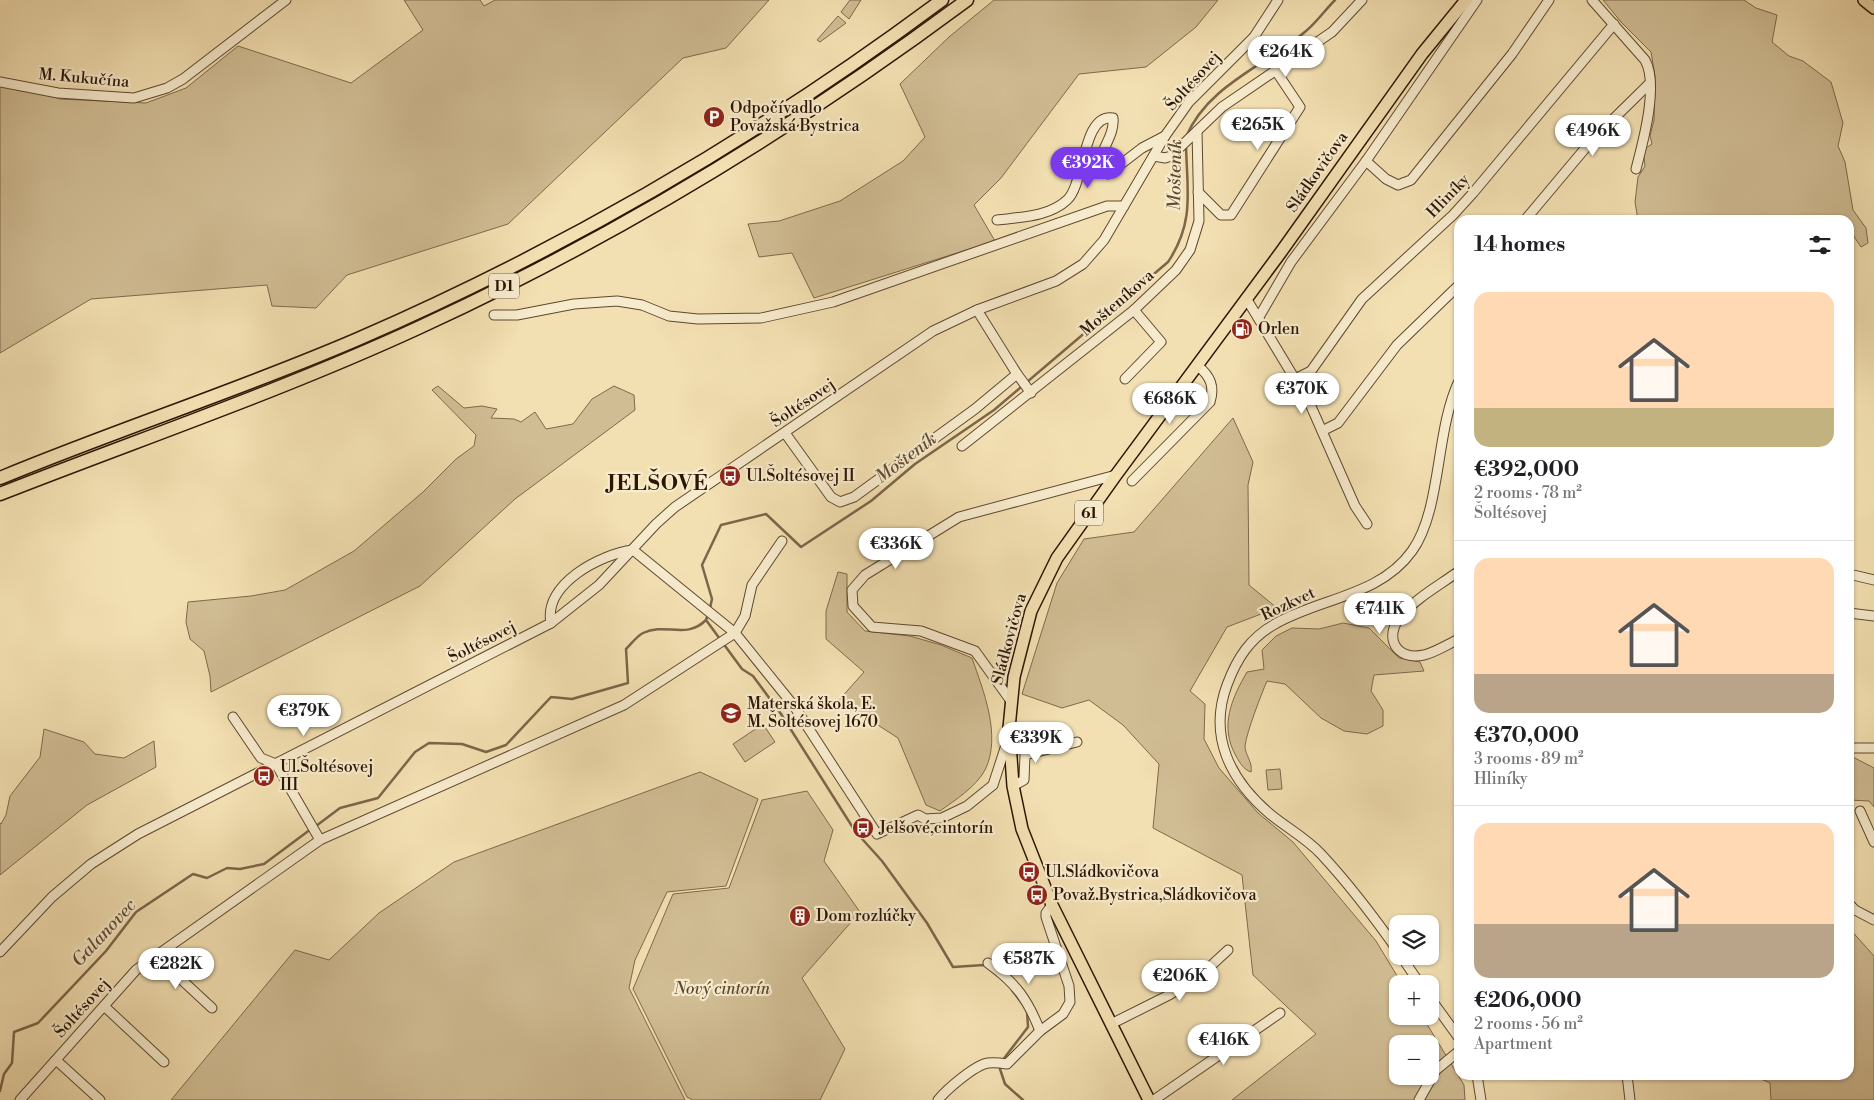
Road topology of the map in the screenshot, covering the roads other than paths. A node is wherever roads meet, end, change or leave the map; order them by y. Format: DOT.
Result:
graph roads {
  1 [pos="286,0"];
  2 [pos="942,0"];
  3 [pos="967,0"];
  4 [pos="1278,0"];
  5 [pos="1362,0"];
  6 [pos="1466,0"];
  7 [pos="1478,0"];
  8 [pos="1548,0"];
  9 [pos="1592,0"];
  10 [pos="1864,0"];
  11 [pos="1874,8"];
  12 [pos="1614,24"];
  13 [pos="1276,71"];
  14 [pos="0,82"];
  15 [pos="1650,83"];
  16 [pos="1197,131"];
  17 [pos="1165,136"];
  18 [pos="1154,156"];
  19 [pos="1366,161"];
  20 [pos="1636,169"];
  21 [pos="1198,192"];
  22 [pos="1124,206"];
  23 [pos="1529,215"];
  24 [pos="997,220"];
  25 [pos="1454,290"];
  26 [pos="1246,298"];
  27 [pos="977,310"];
  28 [pos="1134,310"];
  29 [pos="494,315"];
  30 [pos="1259,317"];
  31 [pos="1198,366"];
  32 [pos="1125,379"];
  33 [pos="1295,379"];
  34 [pos="1024,384"];
  35 [pos="1454,394"];
  36 [pos="1322,431"];
  37 [pos="785,433"];
  38 [pos="962,446"];
  39 [pos="1116,475"];
  40 [pos="0,478"];
  41 [pos="1132,481"];
  42 [pos="0,494"];
  43 [pos="1368,524"];
  44 [pos="782,540"];
  45 [pos="633,550"];
  46 [pos="1454,575"];
  47 [pos="1854,575"];
  48 [pos="1874,580"];
  49 [pos="1854,614"];
  50 [pos="1874,616"];
  51 [pos="551,623"];
  52 [pos="735,633"];
  53 [pos="1454,641"];
  54 [pos="1011,701"];
  55 [pos="233,717"];
  56 [pos="1009,737"];
  57 [pos="1077,742"];
  58 [pos="1854,748"];
  59 [pos="1874,748"];
  60 [pos="276,764"];
  61 [pos="1013,786"];
  62 [pos="1860,811"];
  63 [pos="320,840"];
  64 [pos="1874,842"];
  65 [pos="1052,905"];
  66 [pos="1854,909"];
  67 [pos="1874,920"];
  68 [pos="1389,939"];
  69 [pos="1228,950"];
  70 [pos="0,952"];
  71 [pos="156,956"];
  72 [pos="988,964"];
  73 [pos="104,1006"];
  74 [pos="212,1008"];
  75 [pos="1439,1010"];
  76 [pos="1280,1013"];
  77 [pos="1111,1024"];
  78 [pos="1040,1031"];
  79 [pos="1454,1031"];
  80 [pos="1454,1055"];
  81 [pos="56,1060"];
  82 [pos="164,1062"];
  83 [pos="1478,1080"];
  84 [pos="1628,1080"];
  85 [pos="20,1100"];
  86 [pos="100,1100"];
  87 [pos="938,1100"];
  88 [pos="1149,1100"];
  89 [pos="1154,1100"];
  90 [pos="1419,1100"];
  91 [pos="1481,1100"];
  92 [pos="1630,1100"];
  1 -- 14 [label="street, M. Kukučína"];
  2 -- 40 [label="highway, D1"];
  3 -- 42 [label="highway, D1"];
  4 -- 17 [label="street, Šoltésovej"];
  5 -- 13 [label="street"];
  6 -- 26 [label="main road, Sládkovičova / 61"];
  7 -- 19 [label="street, Sládkovičova"];
  8 -- 19 [label="street"];
  9 -- 12 [label="street"];
  10 -- 11 [label="main road"];
  12 -- 15 [label="street"];
  12 -- 33 [label="street, Hliníky"];
  13 -- 16 [label="street"];
  13 -- 21 [label="street"];
  15 -- 20 [label="street"];
  15 -- 23 [label="street"];
  16 -- 18 [label="street"];
  16 -- 21 [label="street, Mošteníkova"];
  17 -- 18 [label="street, Šoltésovej"];
  17 -- 24 [label="street"];
  18 -- 22 [label="street, Šoltésovej"];
  19 -- 30 [label="street, Sládkovičova"];
  21 -- 28 [label="street, Mošteníkova"];
  22 -- 27 [label="street, Šoltésovej"];
  22 -- 29 [label="street"];
  25 -- 36 [label="street"];
  26 -- 30 [label="street"];
  26 -- 31 [label="main road, Sládkovičova / 61"];
  27 -- 34 [label="street"];
  27 -- 37 [label="street, Šoltésovej"];
  28 -- 32 [label="street"];
  28 -- 34 [label="street, Mošteníkova"];
  30 -- 33 [label="street"];
  31 -- 39 [label="main road, Sládkovičova / 61"];
  31 -- 41 [label="street"];
  33 -- 36 [label="street"];
  34 -- 37 [label="street, Mošteníkova"];
  34 -- 38 [label="street, Mošteníkova"];
  35 -- 68 [label="street, Rozkvet"];
  36 -- 43 [label="street"];
  37 -- 45 [label="street, Šoltésovej"];
  39 -- 54 [label="main road, Sládkovičova / 61"];
  39 -- 54 [label="street"];
  44 -- 52 [label="street"];
  45 -- 51 [label="street, Šoltésovej"];
  45 -- 51 [label="street"];
  45 -- 52 [label="street"];
  46 -- 53 [label="street"];
  47 -- 48 [label="street"];
  49 -- 50 [label="street"];
  51 -- 60 [label="street, Šoltésovej"];
  52 -- 56 [label="street"];
  52 -- 63 [label="street, Šoltésovej"];
  54 -- 56 [label="main road, Sládkovičova / 61"];
  55 -- 60 [label="street"];
  56 -- 61 [label="main road, Sládkovičova / 61"];
  57 -- 61 [label="street"];
  58 -- 59 [label="street"];
  60 -- 63 [label="street"];
  60 -- 70 [label="street, Šoltésovej"];
  61 -- 65 [label="main road, Sládkovičova / 61"];
  62 -- 64 [label="street"];
  63 -- 71 [label="street, Šoltésovej"];
  65 -- 77 [label="main road, Sládkovičova / 61"];
  65 -- 78 [label="street, Sládkovičova"];
  66 -- 67 [label="street"];
  69 -- 77 [label="street"];
  71 -- 73 [label="street, Šoltésovej"];
  71 -- 74 [label="street"];
  72 -- 78 [label="street"];
  73 -- 81 [label="street, Šoltésovej"];
  73 -- 82 [label="street"];
  75 -- 79 [label="street"];
  76 -- 89 [label="street"];
  77 -- 88 [label="main road, Sládkovičova / 61"];
  78 -- 87 [label="street, Sládkovičova"];
  80 -- 90 [label="street"];
  81 -- 85 [label="street, Šoltésovej"];
  81 -- 86 [label="street"];
  83 -- 91 [label="street"];
  84 -- 92 [label="street"];
}
